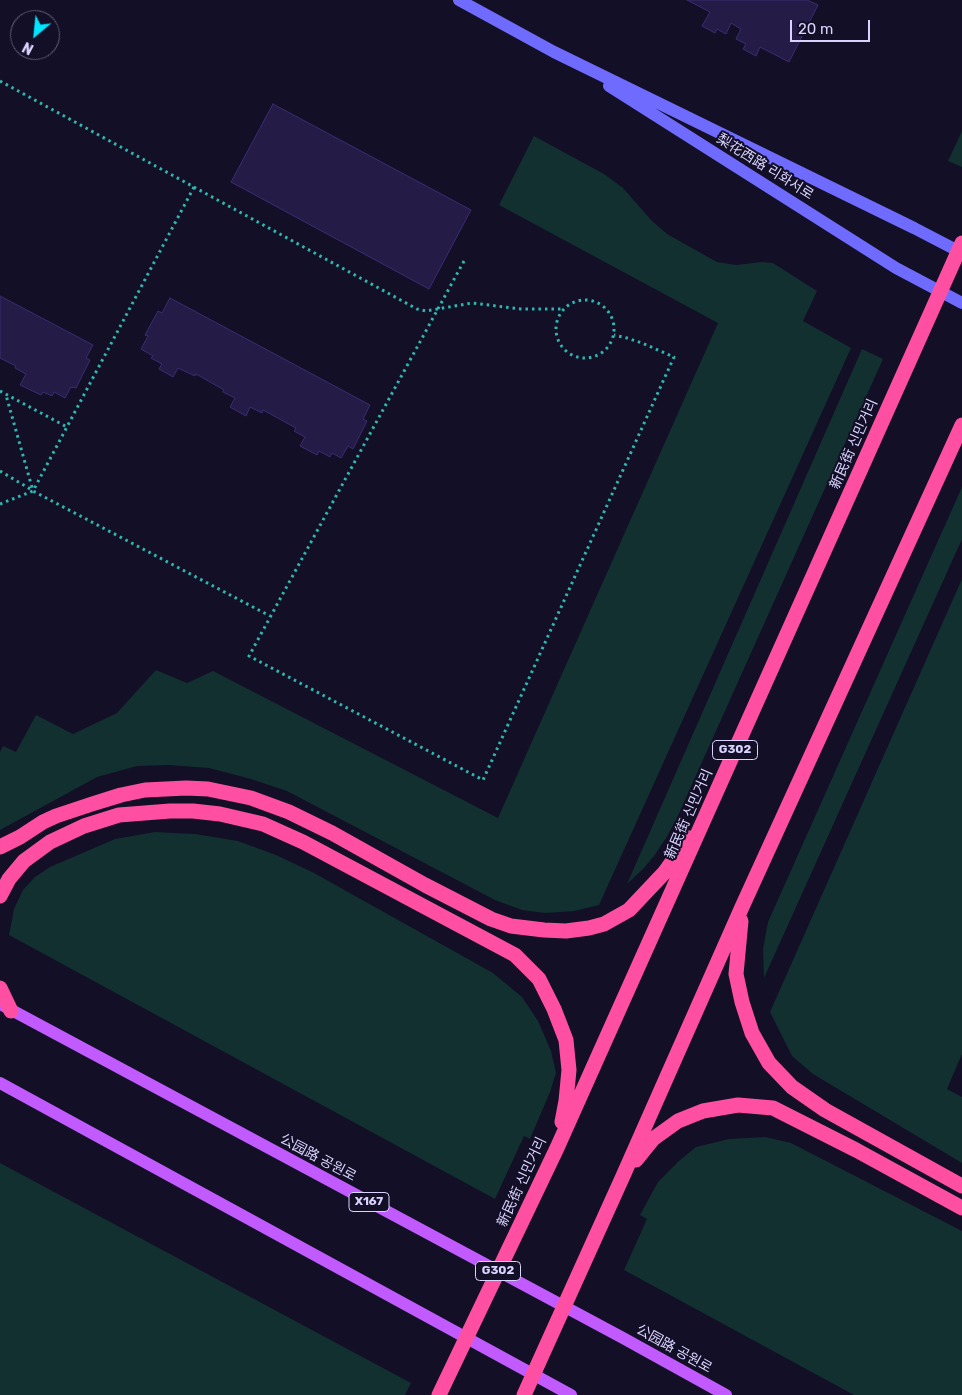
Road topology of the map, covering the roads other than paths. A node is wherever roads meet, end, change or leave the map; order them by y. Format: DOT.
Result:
graph roads {
  1 [pos="459,0"];
  2 [pos="554,52"];
  3 [pos="962,243"];
  4 [pos="962,253"];
  5 [pos="962,303"];
  6 [pos="962,425"];
  7 [pos="708,812"];
  8 [pos="0,847"];
  9 [pos="0,896"];
  10 [pos="742,908"];
  11 [pos="0,988"];
  12 [pos="6,1007"];
  13 [pos="0,1083"];
  14 [pos="557,1148"];
  15 [pos="623,1176"];
  16 [pos="962,1186"];
  17 [pos="962,1208"];
  18 [pos="439,1395"];
  19 [pos="524,1395"];
  20 [pos="571,1395"];
  21 [pos="726,1395"];
  1 -- 2 [label="street, 梨花西路 리화서로"];
  2 -- 4 [label="street, 梨花西路 리화서로"];
  2 -- 5 [label="street, 梨花西路 리화서로"];
  3 -- 7 [label="highway, 新民街 신민거리 / G302"];
  6 -- 10 [label="highway"];
  7 -- 8 [label="highway"];
  7 -- 14 [label="highway, 新民街 신민거리 / G302"];
  9 -- 14 [label="highway"];
  10 -- 15 [label="highway"];
  10 -- 16 [label="highway"];
  11 -- 12 [label="highway"];
  12 -- 21 [label="main road, 公园路 공원로 / X167"];
  13 -- 20 [label="main road"];
  14 -- 18 [label="highway, 新民街 신민거리 / G302"];
  15 -- 17 [label="highway"];
  15 -- 19 [label="highway"];
}
